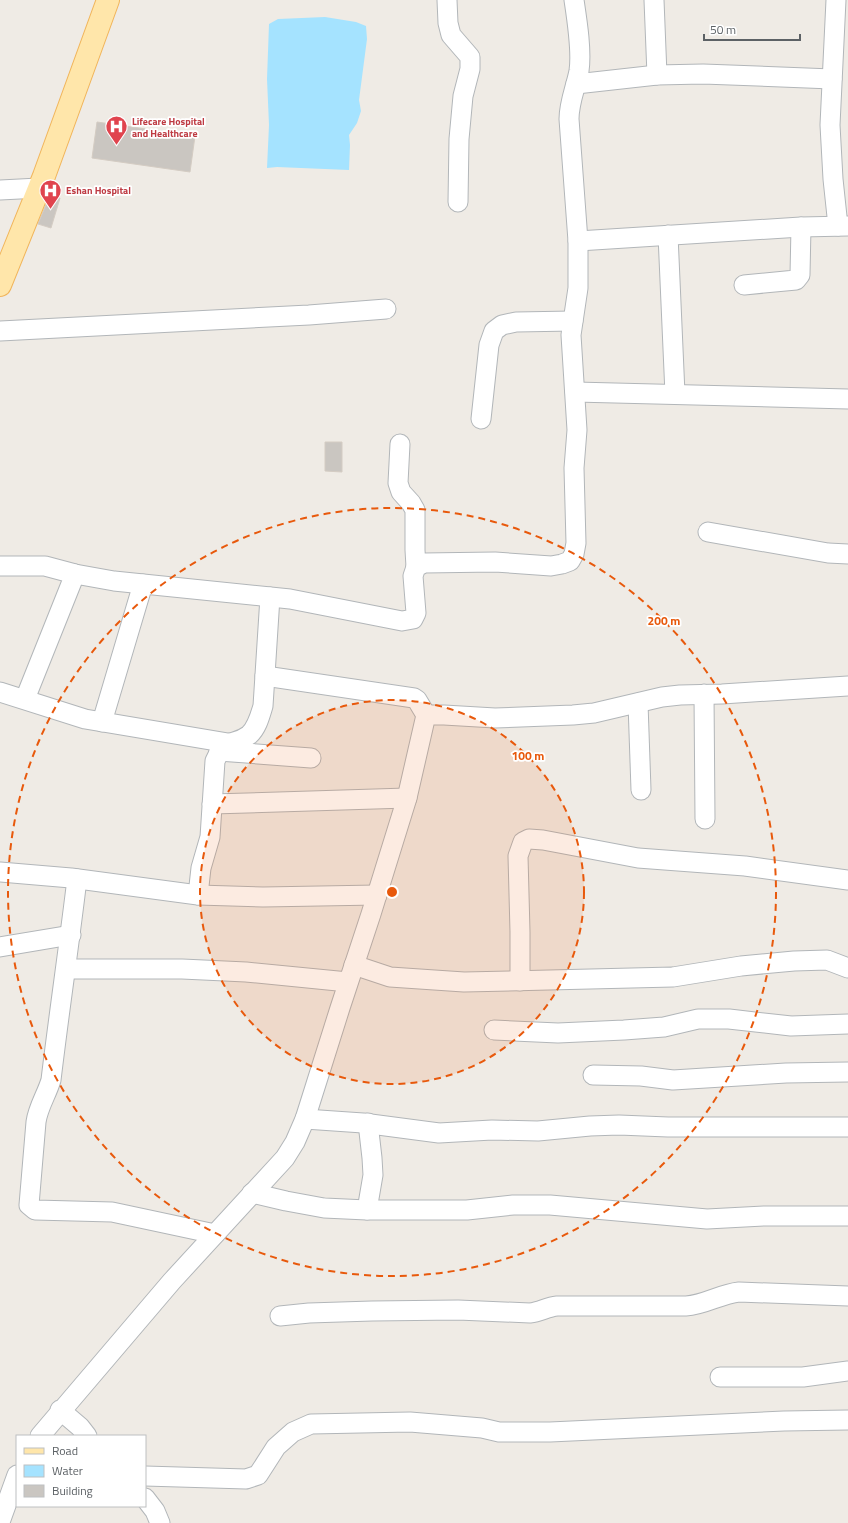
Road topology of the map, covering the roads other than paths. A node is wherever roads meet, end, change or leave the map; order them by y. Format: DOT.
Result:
graph roads {
  1 [pos="108,0"];
  2 [pos="447,0"];
  3 [pos="574,0"];
  4 [pos="654,0"];
  5 [pos="836,0"];
  6 [pos="657,75"];
  7 [pos="832,79"];
  8 [pos="576,84"];
  9 [pos="39,188"];
  10 [pos="0,190"];
  11 [pos="458,202"];
  12 [pos="843,226"];
  13 [pos="801,227"];
  14 [pos="668,235"];
  15 [pos="578,241"];
  16 [pos="0,285"];
  17 [pos="744,285"];
  18 [pos="386,309"];
  19 [pos="573,321"];
  20 [pos="0,332"];
  21 [pos="574,392"];
  22 [pos="675,394"];
  23 [pos="848,399"];
  24 [pos="481,419"];
  25 [pos="400,444"];
  26 [pos="708,532"];
  27 [pos="848,554"];
  28 [pos="0,566"];
  29 [pos="416,567"];
  30 [pos="75,574"];
  31 [pos="143,584"];
  32 [pos="270,597"];
  33 [pos="265,676"];
  34 [pos="848,686"];
  35 [pos="0,692"];
  36 [pos="704,694"];
  37 [pos="25,699"];
  38 [pos="638,703"];
  39 [pos="426,715"];
  40 [pos="102,722"];
  41 [pos="223,747"];
  42 [pos="311,758"];
  43 [pos="641,790"];
  44 [pos="407,798"];
  45 [pos="212,804"];
  46 [pos="705,819"];
  47 [pos="0,872"];
  48 [pos="77,879"];
  49 [pos="848,880"];
  50 [pos="198,895"];
  51 [pos="377,895"];
  52 [pos="71,935"];
  53 [pos="0,947"];
  54 [pos="848,968"];
  55 [pos="66,969"];
  56 [pos="351,974"];
  57 [pos="520,981"];
  58 [pos="848,1024"];
  59 [pos="494,1030"];
  60 [pos="848,1072"];
  61 [pos="593,1075"];
  62 [pos="305,1119"];
  63 [pos="368,1123"];
  64 [pos="848,1127"];
  65 [pos="252,1193"];
  66 [pos="367,1210"];
  67 [pos="848,1216"];
  68 [pos="215,1234"];
  69 [pos="848,1296"];
  70 [pos="280,1316"];
  71 [pos="848,1371"];
  72 [pos="720,1377"];
  73 [pos="60,1410"];
  74 [pos="848,1420"];
  75 [pos="41,1435"];
  76 [pos="86,1435"];
  77 [pos="146,1476"];
  78 [pos="16,1478"];
  79 [pos="146,1499"];
  80 [pos="0,1522"];
  81 [pos="160,1523"];
  1 -- 9 [label="main road"];
  2 -- 11 [label="street"];
  3 -- 8 [label="street"];
  4 -- 6 [label="street"];
  5 -- 7 [label="street"];
  6 -- 7 [label="street"];
  6 -- 8 [label="street"];
  7 -- 12 [label="street"];
  8 -- 15 [label="street"];
  9 -- 10 [label="street"];
  9 -- 16 [label="main road"];
  12 -- 13 [label="street"];
  13 -- 14 [label="street"];
  13 -- 17 [label="street"];
  14 -- 15 [label="street"];
  14 -- 22 [label="street"];
  15 -- 19 [label="street"];
  18 -- 20 [label="street"];
  19 -- 21 [label="street"];
  19 -- 24 [label="street"];
  21 -- 22 [label="street"];
  21 -- 29 [label="street"];
  22 -- 23 [label="street"];
  25 -- 29 [label="street"];
  26 -- 27 [label="street"];
  28 -- 30 [label="street"];
  29 -- 32 [label="street"];
  30 -- 31 [label="street"];
  30 -- 37 [label="street"];
  31 -- 32 [label="street"];
  31 -- 40 [label="street"];
  32 -- 33 [label="street"];
  33 -- 39 [label="street"];
  33 -- 41 [label="street"];
  34 -- 36 [label="street"];
  35 -- 37 [label="street"];
  36 -- 38 [label="street"];
  36 -- 46 [label="street"];
  37 -- 40 [label="street"];
  38 -- 39 [label="street"];
  38 -- 43 [label="street"];
  39 -- 44 [label="street"];
  40 -- 41 [label="street"];
  41 -- 42 [label="street"];
  41 -- 45 [label="street"];
  44 -- 45 [label="street"];
  44 -- 51 [label="street"];
  45 -- 50 [label="street"];
  47 -- 48 [label="street"];
  48 -- 50 [label="street"];
  48 -- 52 [label="street"];
  49 -- 57 [label="street"];
  50 -- 51 [label="street"];
  51 -- 56 [label="street"];
  52 -- 53 [label="street"];
  52 -- 55 [label="street"];
  54 -- 57 [label="street"];
  55 -- 56 [label="street"];
  55 -- 68 [label="street"];
  56 -- 57 [label="street"];
  56 -- 62 [label="street"];
  58 -- 59 [label="street"];
  60 -- 61 [label="street"];
  62 -- 63 [label="street"];
  62 -- 65 [label="street"];
  63 -- 64 [label="street"];
  63 -- 66 [label="street"];
  65 -- 66 [label="street"];
  65 -- 68 [label="street"];
  66 -- 67 [label="street"];
  68 -- 73 [label="street"];
  69 -- 70 [label="street"];
  71 -- 72 [label="street"];
  73 -- 75 [label="street"];
  73 -- 76 [label="street"];
  74 -- 77 [label="street"];
  78 -- 80 [label="street"];
  79 -- 81 [label="street"];
}
